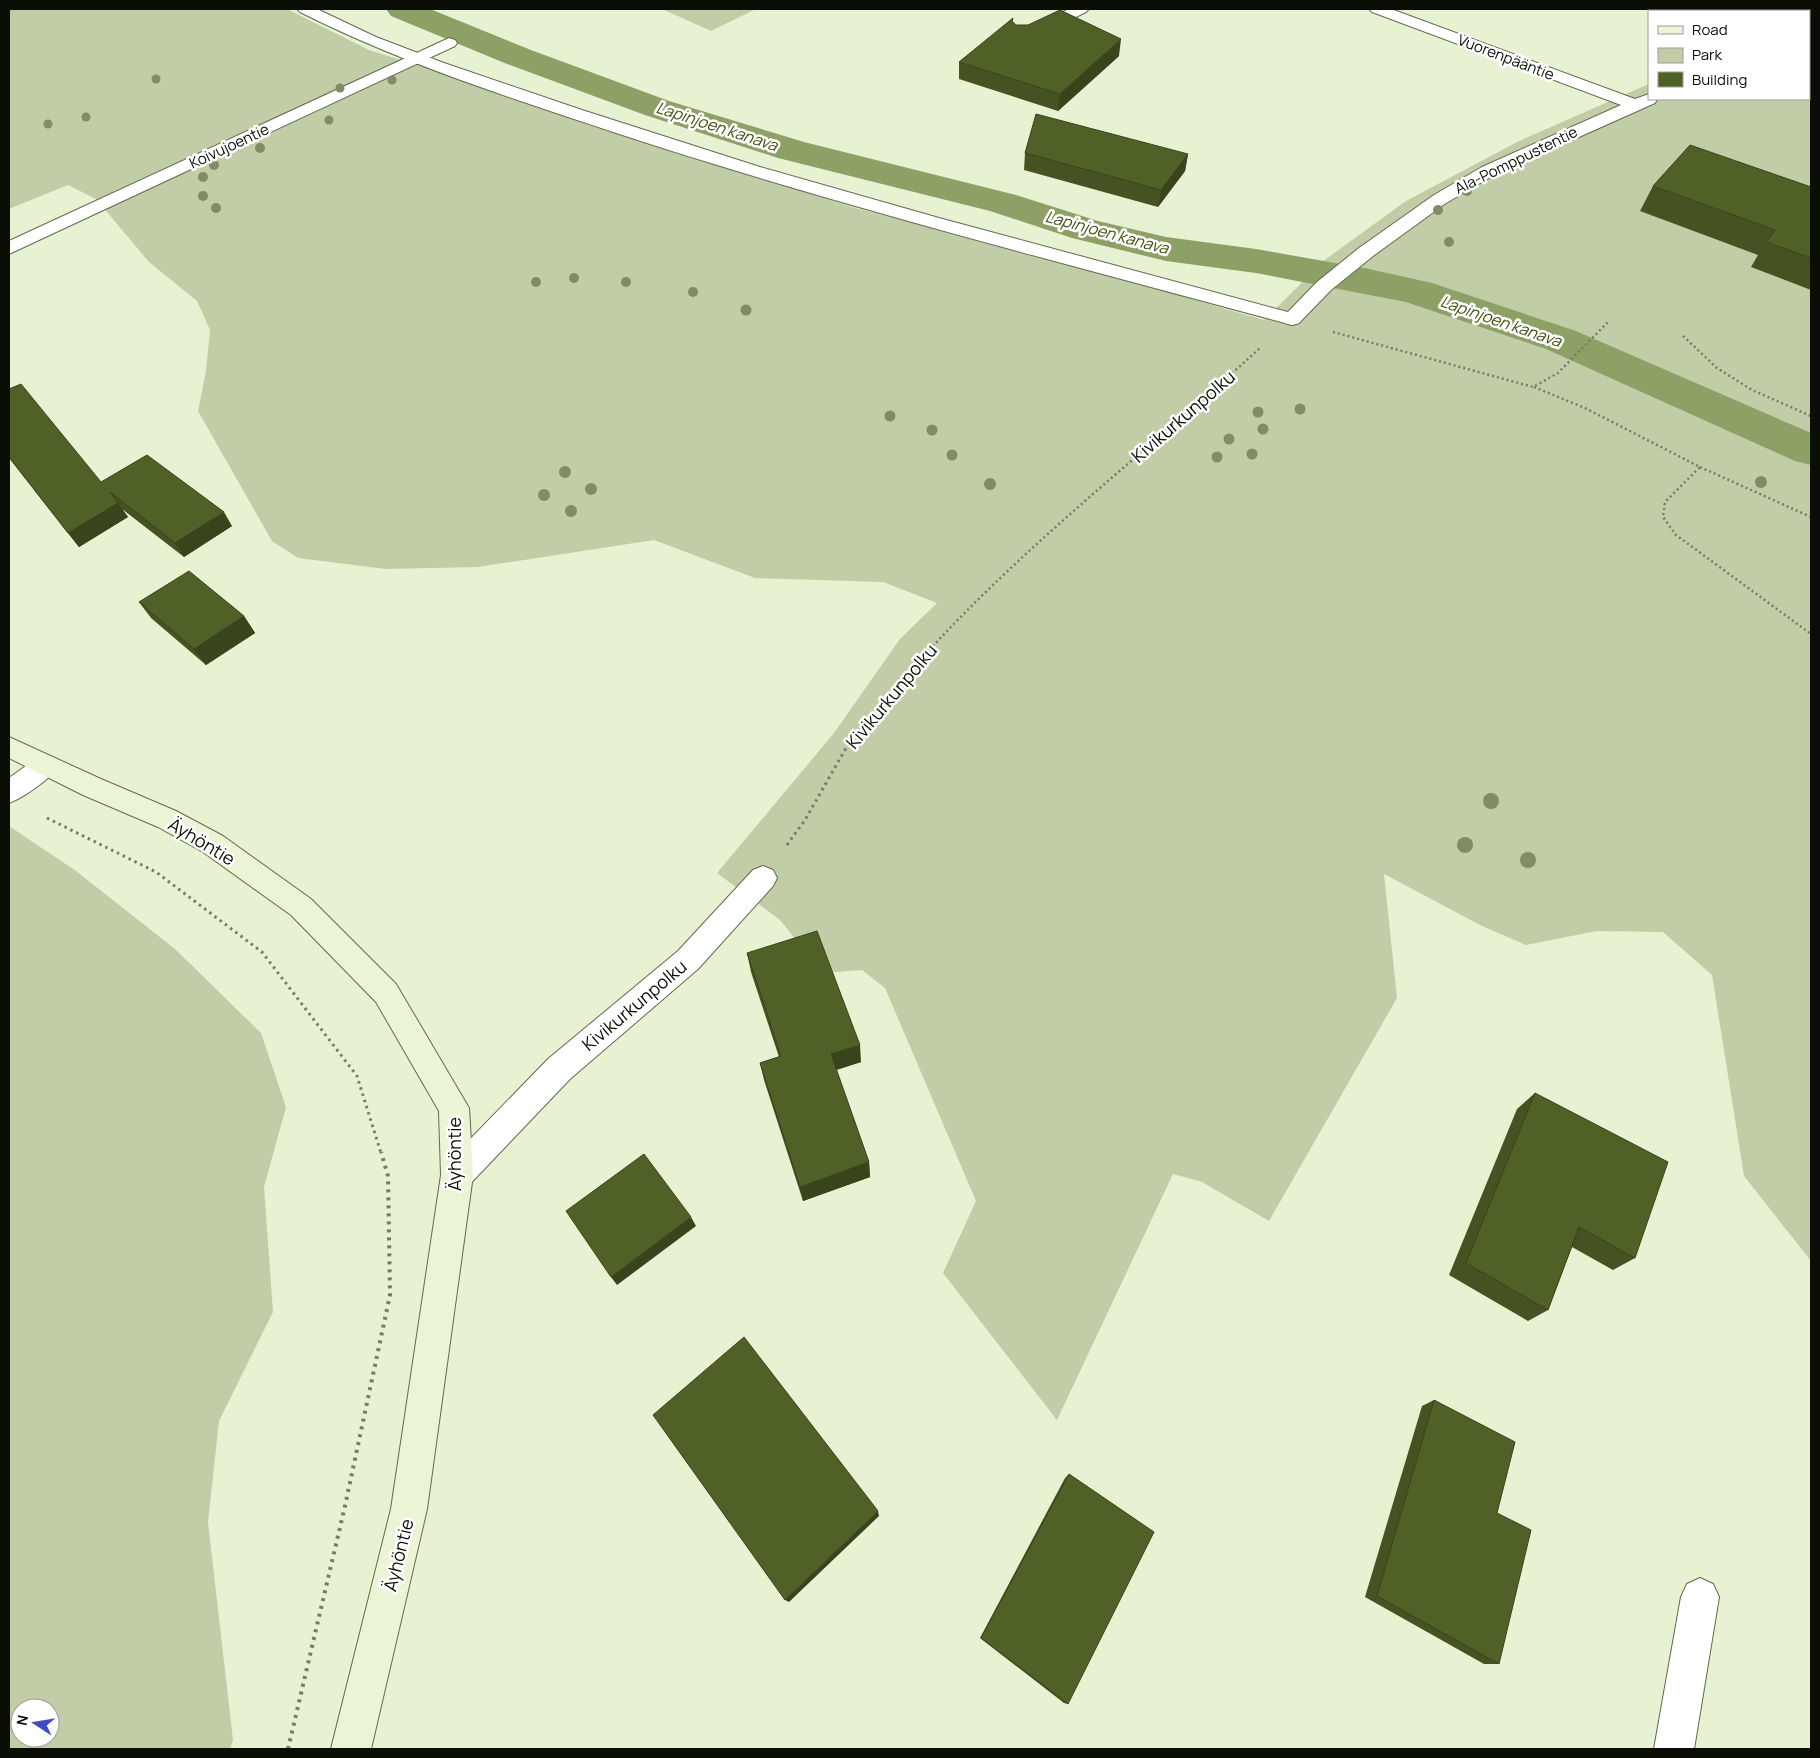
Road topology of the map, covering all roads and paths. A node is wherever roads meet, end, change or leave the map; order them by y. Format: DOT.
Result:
graph roads {
  1 [pos="304,9"];
  2 [pos="1081,9"];
  3 [pos="1377,9"];
  4 [pos="1021,38"];
  5 [pos="449,43"];
  6 [pos="414,58"];
  7 [pos="1642,102"];
  8 [pos="9,248"];
  9 [pos="1292,319"];
  10 [pos="1609,321"];
  11 [pos="1683,336"];
  12 [pos="1533,387"];
  13 [pos="1811,416"];
  14 [pos="1700,467"];
  15 [pos="1811,517"];
  16 [pos="1811,634"];
  17 [pos="9,747"];
  18 [pos="46,765"];
  19 [pos="9,792"];
  20 [pos="44,816"];
  21 [pos="763,878"];
  22 [pos="457,1175"];
  23 [pos="1700,1597"];
  24 [pos="288,1749"];
  25 [pos="351,1749"];
  26 [pos="1674,1749"];
  1 -- 6 [label="street"];
  2 -- 4 [label="street"];
  3 -- 7 [label="street, Vuorenpääntie"];
  5 -- 6 [label="street, Koivujoentie"];
  6 -- 8 [label="street, Koivujoentie"];
  6 -- 9 [label="street"];
  7 -- 9 [label="street, Ala-Pomppustentie"];
  9 -- 12 [label="path"];
  9 -- 21 [label="path, Kivikurkunpolku"];
  10 -- 12 [label="path"];
  11 -- 13 [label="path"];
  12 -- 14 [label="path"];
  14 -- 15 [label="path"];
  14 -- 16 [label="path"];
  17 -- 18 [label="main road, Äyhöntie"];
  18 -- 19 [label="street"];
  18 -- 22 [label="main road, Äyhöntie"];
  20 -- 24 [label="path"];
  21 -- 22 [label="street, Kivikurkunpolku"];
  22 -- 25 [label="main road, Äyhöntie"];
  23 -- 26 [label="street"];
}
